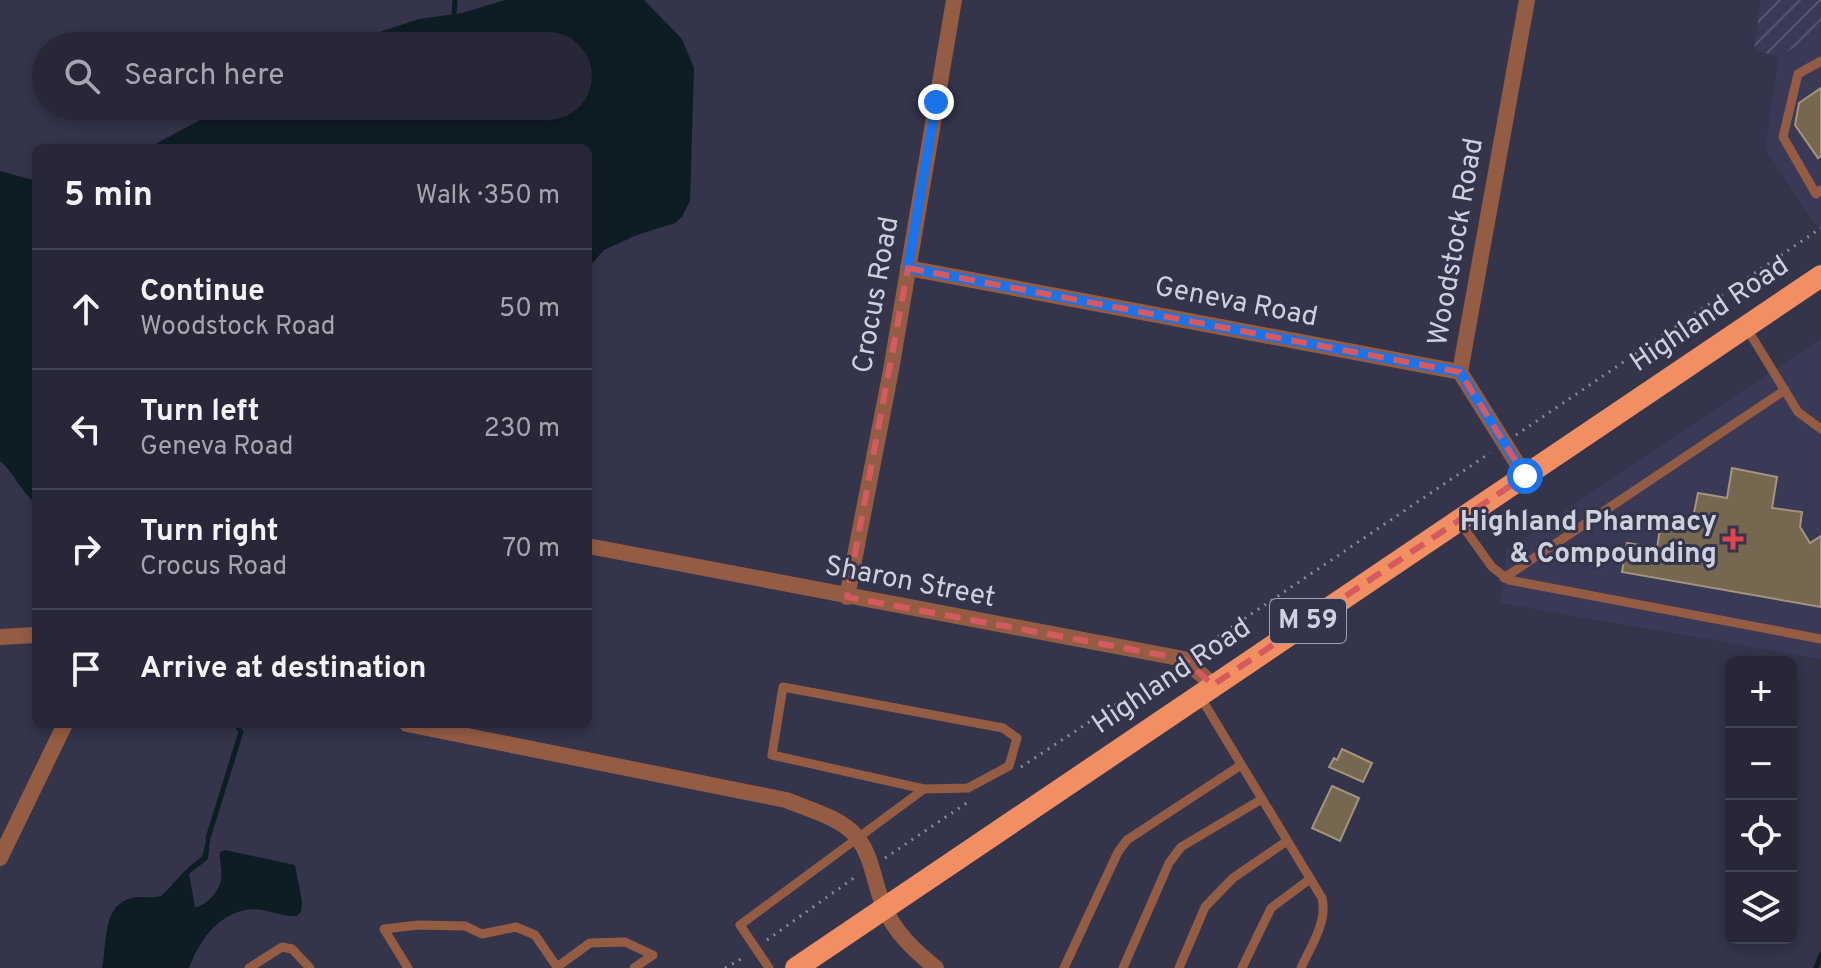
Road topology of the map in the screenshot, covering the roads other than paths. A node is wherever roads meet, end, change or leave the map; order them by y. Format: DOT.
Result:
graph roads {
  1 [pos="954,0"];
  2 [pos="1527,0"];
  3 [pos="1821,61"];
  4 [pos="1821,190"];
  5 [pos="908,268"];
  6 [pos="1821,276"];
  7 [pos="1746,327"];
  8 [pos="1460,372"];
  9 [pos="1785,390"];
  10 [pos="1821,429"];
  11 [pos="1525,476"];
  12 [pos="1459,520"];
  13 [pos="592,547"];
  14 [pos="1504,578"];
  15 [pos="847,597"];
  16 [pos="32,635"];
  17 [pos="0,637"];
  18 [pos="1821,639"];
  19 [pos="1206,690"];
  20 [pos="63,728"];
  21 [pos="427,728"];
  22 [pos="1241,765"];
  23 [pos="924,789"];
  24 [pos="1262,799"];
  25 [pos="857,836"];
  26 [pos="1287,841"];
  27 [pos="0,858"];
  28 [pos="1310,879"];
  29 [pos="884,908"];
  30 [pos="249,968"];
  31 [pos="310,968"];
  32 [pos="408,968"];
  33 [pos="634,968"];
  34 [pos="769,968"];
  35 [pos="796,968"];
  36 [pos="936,968"];
  37 [pos="1064,968"];
  38 [pos="1123,968"];
  39 [pos="1179,968"];
  40 [pos="1242,968"];
  41 [pos="1301,968"];
  1 -- 5 [label="street, Crocus Road"];
  2 -- 8 [label="street, Woodstock Road"];
  3 -- 4 [label="lane"];
  5 -- 8 [label="street, Geneva Road"];
  5 -- 15 [label="street, Crocus Road"];
  6 -- 7 [label="highway, Highland Road / M 59"];
  7 -- 9 [label="lane"];
  7 -- 11 [label="highway, Highland Road / M 59"];
  8 -- 11 [label="street, Woodstock Road"];
  9 -- 10 [label="lane"];
  9 -- 14 [label="lane"];
  11 -- 12 [label="highway, Highland Road / M 59"];
  12 -- 14 [label="lane"];
  12 -- 19 [label="highway, Highland Road / M 59"];
  13 -- 15 [label="street, Sharon Street"];
  14 -- 18 [label="lane"];
  15 -- 19 [label="street, Sharon Street"];
  16 -- 17 [label="street"];
  19 -- 22 [label="lane"];
  19 -- 29 [label="highway, Highland Road / M 59"];
  20 -- 27 [label="street"];
  21 -- 25 [label="street"];
  22 -- 24 [label="lane"];
  22 -- 37 [label="lane"];
  23 -- 23 [label="lane"];
  23 -- 25 [label="lane"];
  24 -- 26 [label="lane"];
  24 -- 38 [label="lane"];
  25 -- 29 [label="street"];
  25 -- 34 [label="lane"];
  26 -- 28 [label="lane"];
  26 -- 39 [label="lane"];
  28 -- 40 [label="lane"];
  28 -- 41 [label="lane"];
  29 -- 35 [label="highway, Highland Road / M 59"];
  29 -- 36 [label="street"];
  30 -- 31 [label="lane"];
  32 -- 33 [label="lane"];
}
